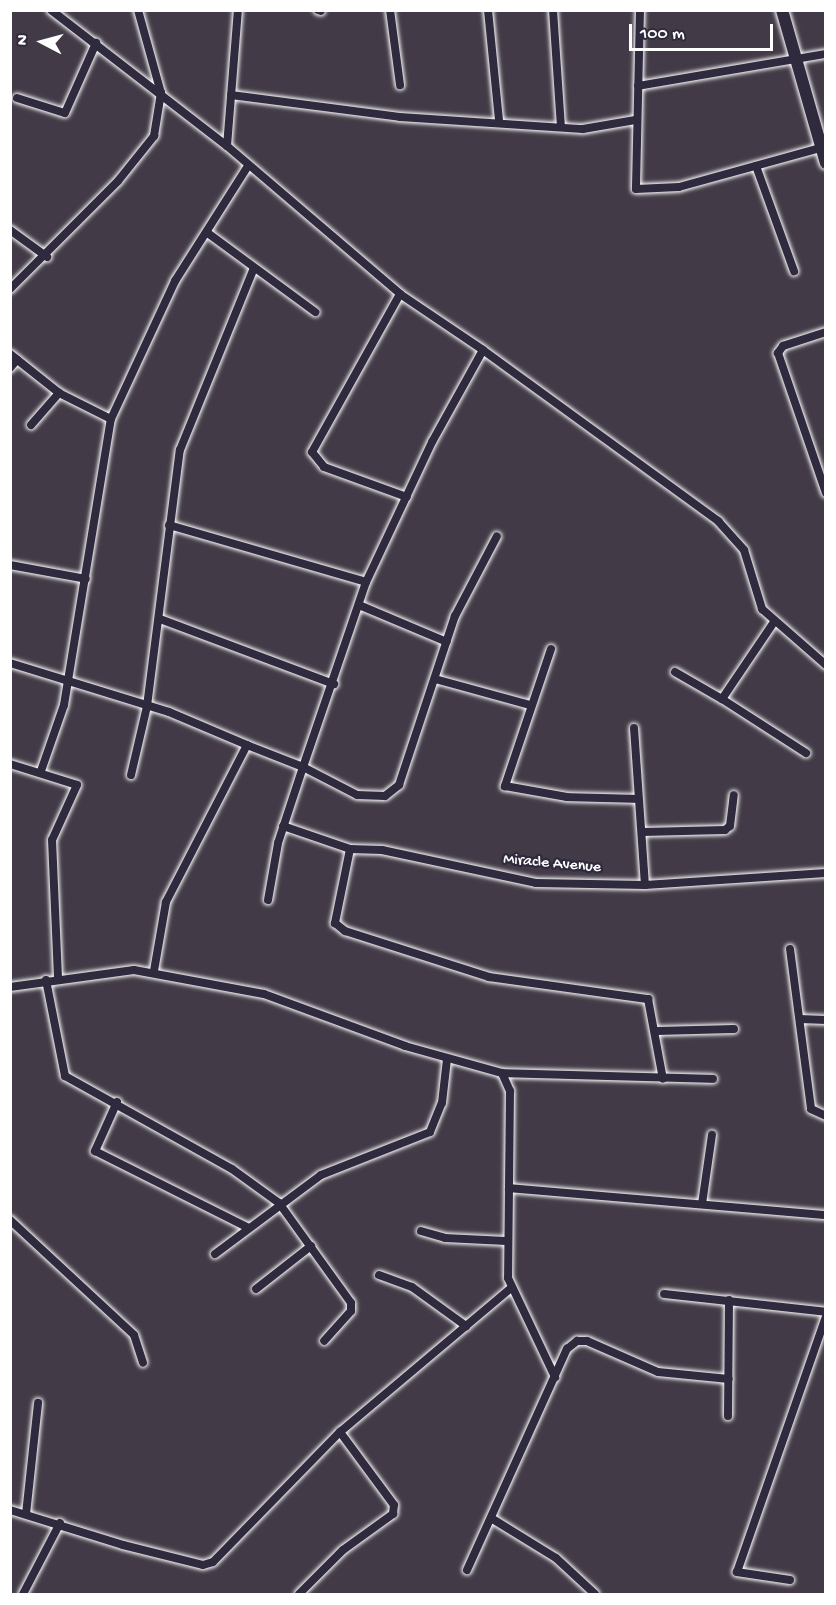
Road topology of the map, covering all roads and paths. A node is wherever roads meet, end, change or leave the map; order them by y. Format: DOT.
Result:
graph roads {
  1 [pos="51,10"];
  2 [pos="138,10"];
  3 [pos="238,10"];
  4 [pos="390,10"];
  5 [pos="488,10"];
  6 [pos="553,10"];
  7 [pos="640,10"];
  8 [pos="782,10"];
  9 [pos="96,43"];
  10 [pos="825,54"];
  11 [pos="795,57"];
  12 [pos="400,86"];
  13 [pos="638,86"];
  14 [pos="161,93"];
  15 [pos="231,95"];
  16 [pos="17,98"];
  17 [pos="499,120"];
  18 [pos="635,120"];
  19 [pos="561,126"];
  20 [pos="227,146"];
  21 [pos="824,155"];
  22 [pos="248,165"];
  23 [pos="756,166"];
  24 [pos="10,230"];
  25 [pos="209,234"];
  26 [pos="47,257"];
  27 [pos="254,268"];
  28 [pos="794,271"];
  29 [pos="11,287"];
  30 [pos="400,294"];
  31 [pos="315,312"];
  32 [pos="825,332"];
  33 [pos="483,350"];
  34 [pos="14,357"];
  35 [pos="10,369"];
  36 [pos="59,393"];
  37 [pos="111,419"];
  38 [pos="31,425"];
  39 [pos="825,493"];
  40 [pos="407,496"];
  41 [pos="169,525"];
  42 [pos="497,536"];
  43 [pos="10,565"];
  44 [pos="86,579"];
  45 [pos="366,582"];
  46 [pos="359,605"];
  47 [pos="160,618"];
  48 [pos="774,622"];
  49 [pos="447,642"];
  50 [pos="551,649"];
  51 [pos="10,663"];
  52 [pos="825,665"];
  53 [pos="675,672"];
  54 [pos="67,677"];
  55 [pos="435,679"];
  56 [pos="334,684"];
  57 [pos="722,699"];
  58 [pos="530,705"];
  59 [pos="147,706"];
  60 [pos="634,728"];
  61 [pos="246,745"];
  62 [pos="806,753"];
  63 [pos="10,765"];
  64 [pos="303,767"];
  65 [pos="41,771"];
  66 [pos="131,775"];
  67 [pos="734,795"];
  68 [pos="637,799"];
  69 [pos="283,826"];
  70 [pos="643,832"];
  71 [pos="350,849"];
  72 [pos="825,873"];
  73 [pos="645,885"];
  74 [pos="268,900"];
  75 [pos="790,949"];
  76 [pos="154,971"];
  77 [pos="58,978"];
  78 [pos="46,980"];
  79 [pos="10,987"];
  80 [pos="800,1019"];
  81 [pos="825,1020"];
  82 [pos="734,1029"];
  83 [pos="657,1031"];
  84 [pos="447,1059"];
  85 [pos="502,1073"];
  86 [pos="663,1079"];
  87 [pos="713,1079"];
  88 [pos="117,1102"];
  89 [pos="825,1116"];
  90 [pos="712,1135"];
  91 [pos="509,1188"];
  92 [pos="279,1203"];
  93 [pos="702,1204"];
  94 [pos="825,1215"];
  95 [pos="11,1222"];
  96 [pos="247,1227"];
  97 [pos="421,1231"];
  98 [pos="506,1241"];
  99 [pos="311,1246"];
  100 [pos="215,1254"];
  101 [pos="379,1275"];
  102 [pos="511,1288"];
  103 [pos="256,1289"];
  104 [pos="664,1294"];
  105 [pos="729,1300"];
  106 [pos="825,1312"];
  107 [pos="825,1317"];
  108 [pos="466,1326"];
  109 [pos="324,1341"];
  110 [pos="143,1363"];
  111 [pos="555,1377"];
  112 [pos="729,1379"];
  113 [pos="38,1403"];
  114 [pos="728,1416"];
  115 [pos="340,1432"];
  116 [pos="10,1510"];
  117 [pos="26,1514"];
  118 [pos="491,1518"];
  119 [pos="60,1523"];
  120 [pos="467,1570"];
  121 [pos="790,1580"];
  122 [pos="23,1594"];
  123 [pos="299,1594"];
  124 [pos="595,1594"];
  1 -- 9 [label="street"];
  2 -- 14 [label="street"];
  3 -- 15 [label="street"];
  4 -- 12 [label="street"];
  5 -- 17 [label="street"];
  6 -- 19 [label="street"];
  7 -- 13 [label="street"];
  8 -- 11 [label="street"];
  9 -- 14 [label="street"];
  9 -- 16 [label="street"];
  10 -- 11 [label="street"];
  11 -- 13 [label="street"];
  11 -- 21 [label="street"];
  13 -- 18 [label="street"];
  14 -- 20 [label="street"];
  14 -- 26 [label="street"];
  15 -- 17 [label="street"];
  15 -- 20 [label="street"];
  17 -- 19 [label="street"];
  18 -- 19 [label="street"];
  18 -- 23 [label="street"];
  20 -- 22 [label="street"];
  21 -- 23 [label="street"];
  22 -- 25 [label="street"];
  22 -- 30 [label="street"];
  23 -- 28 [label="street"];
  24 -- 26 [label="street"];
  25 -- 27 [label="street"];
  25 -- 37 [label="street"];
  26 -- 29 [label="street"];
  27 -- 31 [label="street"];
  27 -- 41 [label="street"];
  30 -- 33 [label="street"];
  30 -- 40 [label="street"];
  32 -- 39 [label="street"];
  33 -- 40 [label="street"];
  33 -- 48 [label="street"];
  34 -- 35 [label="street"];
  34 -- 36 [label="street"];
  36 -- 37 [label="street"];
  36 -- 38 [label="street"];
  37 -- 44 [label="street"];
  40 -- 45 [label="street"];
  41 -- 45 [label="street"];
  41 -- 47 [label="street"];
  42 -- 49 [label="street"];
  43 -- 44 [label="street"];
  44 -- 54 [label="street"];
  45 -- 46 [label="street"];
  46 -- 49 [label="street"];
  46 -- 56 [label="street"];
  47 -- 56 [label="street"];
  47 -- 59 [label="street"];
  48 -- 52 [label="street"];
  48 -- 57 [label="street"];
  49 -- 55 [label="street"];
  50 -- 58 [label="street"];
  51 -- 54 [label="street"];
  53 -- 57 [label="street"];
  54 -- 59 [label="street"];
  54 -- 65 [label="street"];
  55 -- 58 [label="street"];
  55 -- 64 [label="street"];
  56 -- 64 [label="street"];
  57 -- 62 [label="street"];
  58 -- 68 [label="street"];
  59 -- 61 [label="street"];
  59 -- 66 [label="street"];
  60 -- 68 [label="street"];
  61 -- 64 [label="street"];
  61 -- 76 [label="street"];
  63 -- 65 [label="street"];
  64 -- 69 [label="street"];
  65 -- 77 [label="street"];
  67 -- 70 [label="street"];
  68 -- 70 [label="street"];
  69 -- 71 [label="street, Miracle Avenue"];
  69 -- 74 [label="street"];
  70 -- 73 [label="street"];
  71 -- 73 [label="street, Miracle Avenue"];
  71 -- 83 [label="street"];
  72 -- 73 [label="street, Miracle Avenue"];
  75 -- 80 [label="street"];
  76 -- 77 [label="street"];
  76 -- 84 [label="street"];
  77 -- 78 [label="street"];
  78 -- 79 [label="street"];
  78 -- 88 [label="street"];
  80 -- 81 [label="street"];
  80 -- 89 [label="street"];
  82 -- 83 [label="street"];
  83 -- 86 [label="street"];
  84 -- 85 [label="street"];
  84 -- 92 [label="street"];
  85 -- 86 [label="street"];
  85 -- 91 [label="street"];
  86 -- 87 [label="street"];
  88 -- 92 [label="street"];
  88 -- 96 [label="street"];
  90 -- 93 [label="street"];
  91 -- 93 [label="street"];
  91 -- 98 [label="street"];
  92 -- 96 [label="street"];
  92 -- 99 [label="street"];
  93 -- 94 [label="street"];
  95 -- 110 [label="street"];
  96 -- 100 [label="street"];
  97 -- 98 [label="street"];
  98 -- 102 [label="street"];
  99 -- 103 [label="street"];
  99 -- 109 [label="street"];
  101 -- 108 [label="street"];
  102 -- 108 [label="street"];
  102 -- 111 [label="street"];
  104 -- 105 [label="street"];
  105 -- 106 [label="street"];
  105 -- 112 [label="street"];
  107 -- 121 [label="street"];
  108 -- 115 [label="street"];
  111 -- 112 [label="street"];
  111 -- 118 [label="street"];
  112 -- 114 [label="street"];
  113 -- 117 [label="street"];
  115 -- 119 [label="street"];
  115 -- 123 [label="street"];
  116 -- 117 [label="street"];
  117 -- 119 [label="street"];
  118 -- 120 [label="street"];
  118 -- 124 [label="street"];
  119 -- 122 [label="street"];
}
